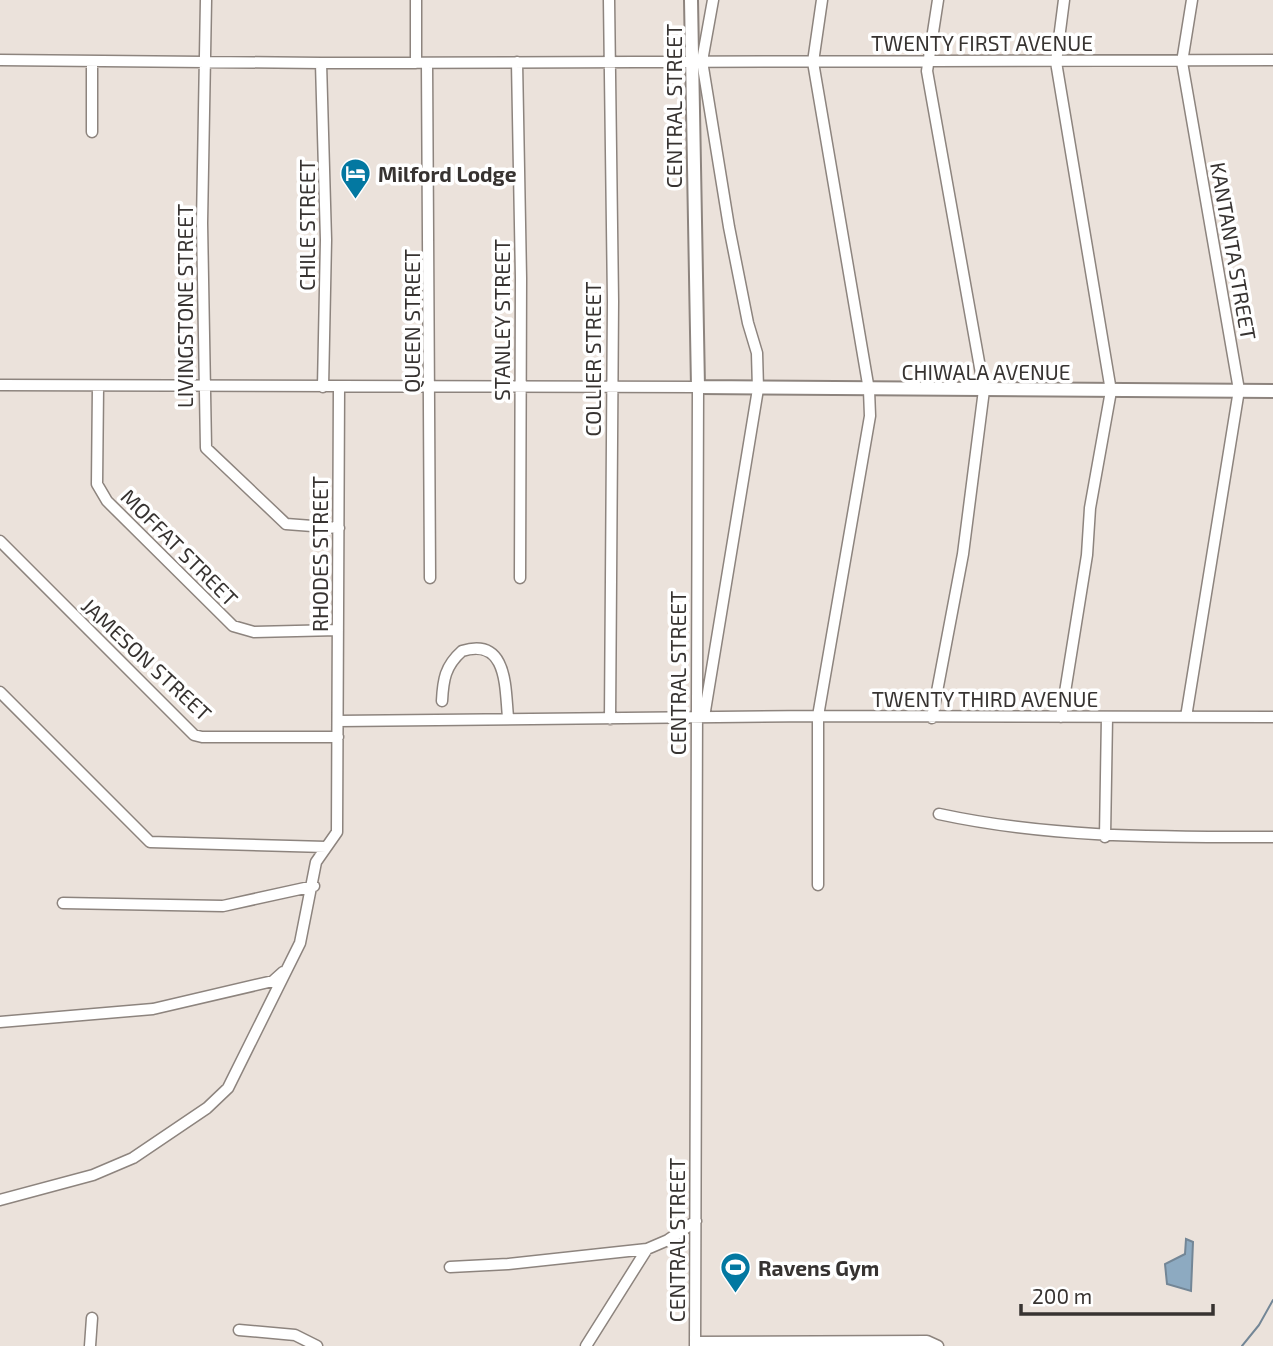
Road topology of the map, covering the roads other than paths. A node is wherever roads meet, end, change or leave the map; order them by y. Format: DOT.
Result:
graph roads {
  1 [pos="206,0"];
  2 [pos="416,0"];
  3 [pos="609,0"];
  4 [pos="691,0"];
  5 [pos="713,0"];
  6 [pos="822,0"];
  7 [pos="938,0"];
  8 [pos="1064,0"];
  9 [pos="1192,0"];
  10 [pos="0,60"];
  11 [pos="203,60"];
  12 [pos="1273,60"];
  13 [pos="697,61"];
  14 [pos="927,61"];
  15 [pos="92,62"];
  16 [pos="517,62"];
  17 [pos="609,62"];
  18 [pos="813,62"];
  19 [pos="1056,62"];
  20 [pos="1182,62"];
  21 [pos="321,63"];
  22 [pos="421,63"];
  23 [pos="92,132"];
  24 [pos="0,386"];
  25 [pos="430,386"];
  26 [pos="98,387"];
  27 [pos="204,387"];
  28 [pos="323,387"];
  29 [pos="339,387"];
  30 [pos="521,387"];
  31 [pos="612,387"];
  32 [pos="698,387"];
  33 [pos="758,388"];
  34 [pos="869,390"];
  35 [pos="984,390"];
  36 [pos="1239,390"];
  37 [pos="1111,391"];
  38 [pos="1273,391"];
  39 [pos="339,528"];
  40 [pos="0,541"];
  41 [pos="430,578"];
  42 [pos="520,578"];
  43 [pos="338,630"];
  44 [pos="0,692"];
  45 [pos="442,701"];
  46 [pos="818,716"];
  47 [pos="1060,717"];
  48 [pos="1107,717"];
  49 [pos="1186,717"];
  50 [pos="1273,717"];
  51 [pos="508,718"];
  52 [pos="700,718"];
  53 [pos="932,718"];
  54 [pos="610,719"];
  55 [pos="338,721"];
  56 [pos="338,737"];
  57 [pos="939,814"];
  58 [pos="1105,837"];
  59 [pos="1273,837"];
  60 [pos="326,847"];
  61 [pos="818,885"];
  62 [pos="314,886"];
  63 [pos="63,903"];
  64 [pos="290,965"];
  65 [pos="0,1022"];
  66 [pos="0,1200"];
  67 [pos="696,1221"];
  68 [pos="647,1249"];
  69 [pos="450,1267"];
  70 [pos="92,1318"];
  71 [pos="239,1330"];
  72 [pos="695,1344"];
  73 [pos="732,1344"];
  74 [pos="835,1344"];
  75 [pos="90,1346"];
  76 [pos="317,1346"];
  77 [pos="586,1346"];
  78 [pos="938,1346"];
  1 -- 11 [label="street, LIVINGSTONE STREET"];
  2 -- 22 [label="street, QUEEN STREET"];
  3 -- 17 [label="street, COLLIER STREET"];
  4 -- 13 [label="main road, CENTRAL STREET"];
  5 -- 13 [label="street"];
  6 -- 18 [label="street"];
  7 -- 14 [label="street"];
  8 -- 19 [label="street"];
  9 -- 20 [label="street, KANTANTA STREET"];
  10 -- 15 [label="street, TWENTY FIRST AVENUE"];
  11 -- 15 [label="street, TWENTY FIRST AVENUE"];
  11 -- 21 [label="street, TWENTY FIRST AVENUE"];
  11 -- 27 [label="street, LIVINGSTONE STREET"];
  12 -- 20 [label="street, TWENTY FIRST AVENUE"];
  13 -- 17 [label="street, TWENTY FIRST AVENUE"];
  13 -- 18 [label="street, TWENTY FIRST AVENUE"];
  13 -- 32 [label="main road, CENTRAL STREET"];
  13 -- 33 [label="street"];
  14 -- 18 [label="street, TWENTY FIRST AVENUE"];
  14 -- 19 [label="street, TWENTY FIRST AVENUE"];
  14 -- 35 [label="street"];
  15 -- 23 [label="street"];
  16 -- 17 [label="street, TWENTY FIRST AVENUE"];
  16 -- 22 [label="street, TWENTY FIRST AVENUE"];
  16 -- 30 [label="street, STANLEY STREET"];
  17 -- 31 [label="street, COLLIER STREET"];
  18 -- 34 [label="street"];
  19 -- 20 [label="street, TWENTY FIRST AVENUE"];
  19 -- 37 [label="street"];
  20 -- 36 [label="street, KANTANTA STREET"];
  21 -- 22 [label="street, TWENTY FIRST AVENUE"];
  21 -- 28 [label="street, CHILE STREET"];
  22 -- 25 [label="street, QUEEN STREET"];
  24 -- 26 [label="street"];
  25 -- 29 [label="street"];
  25 -- 30 [label="street"];
  25 -- 41 [label="street, QUEEN STREET"];
  26 -- 27 [label="street"];
  26 -- 43 [label="street, MOFFAT STREET"];
  27 -- 28 [label="street"];
  27 -- 39 [label="street, LIVINGSTONE STREET"];
  28 -- 29 [label="street"];
  29 -- 39 [label="street, RHODES STREET"];
  30 -- 31 [label="street"];
  30 -- 42 [label="street, STANLEY STREET"];
  31 -- 32 [label="street"];
  31 -- 54 [label="street, COLLIER STREET"];
  32 -- 33 [label="main road, CHIWALA AVENUE"];
  32 -- 52 [label="street, CENTRAL STREET"];
  33 -- 34 [label="main road, CHIWALA AVENUE"];
  33 -- 52 [label="street"];
  34 -- 35 [label="main road, CHIWALA AVENUE"];
  34 -- 46 [label="street"];
  35 -- 37 [label="main road, CHIWALA AVENUE"];
  35 -- 53 [label="street"];
  36 -- 37 [label="main road, CHIWALA AVENUE"];
  36 -- 38 [label="main road, CHIWALA AVENUE"];
  36 -- 49 [label="street, KANTANTA STREET"];
  37 -- 47 [label="street"];
  39 -- 43 [label="street, RHODES STREET"];
  40 -- 56 [label="street, JAMESON STREET"];
  43 -- 55 [label="street, RHODES STREET"];
  44 -- 60 [label="street"];
  45 -- 51 [label="street"];
  46 -- 52 [label="street, TWENTY THIRD AVENUE"];
  46 -- 53 [label="street, TWENTY THIRD AVENUE"];
  46 -- 61 [label="street"];
  47 -- 48 [label="street, TWENTY THIRD AVENUE"];
  47 -- 53 [label="street, TWENTY THIRD AVENUE"];
  48 -- 49 [label="street, TWENTY THIRD AVENUE"];
  48 -- 58 [label="street"];
  49 -- 50 [label="street, TWENTY THIRD AVENUE"];
  51 -- 54 [label="street, TWENTY THIRD AVENUE"];
  51 -- 55 [label="street, TWENTY THIRD AVENUE"];
  52 -- 54 [label="street, TWENTY THIRD AVENUE"];
  52 -- 67 [label="street, CENTRAL STREET"];
  55 -- 56 [label="street, RHODES STREET"];
  56 -- 60 [label="street, RHODES STREET"];
  57 -- 58 [label="street"];
  58 -- 59 [label="street"];
  60 -- 62 [label="street, RHODES STREET"];
  62 -- 63 [label="street"];
  62 -- 64 [label="street, RHODES STREET"];
  64 -- 65 [label="street"];
  64 -- 66 [label="street, RHODES STREET"];
  67 -- 68 [label="street"];
  67 -- 72 [label="street, CENTRAL STREET"];
  68 -- 69 [label="street"];
  68 -- 77 [label="street"];
  70 -- 75 [label="street"];
  71 -- 76 [label="street"];
  72 -- 73 [label="street"];
  73 -- 74 [label="street"];
  74 -- 78 [label="street"];
}
